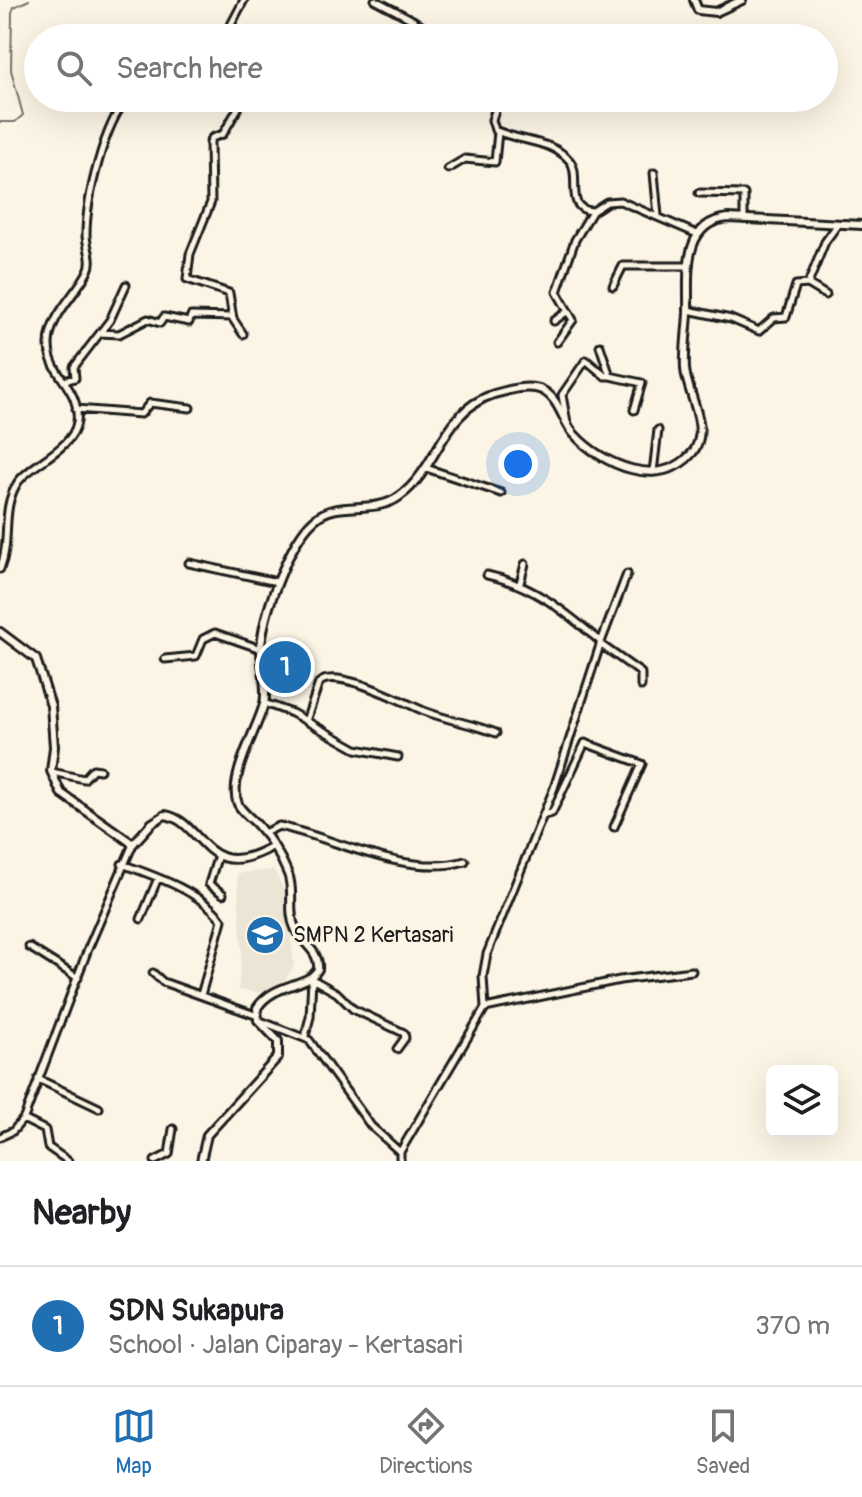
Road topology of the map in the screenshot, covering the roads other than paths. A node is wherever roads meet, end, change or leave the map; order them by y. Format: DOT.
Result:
graph roads {
  1 [pos="244,0"];
  2 [pos="375,0"];
  3 [pos="694,0"];
  4 [pos="742,0"];
  5 [pos="231,24"];
  6 [pos="419,24"];
  7 [pos="118,112"];
  8 [pos="236,112"];
  9 [pos="495,112"];
  10 [pos="498,132"];
  11 [pos="448,169"];
  12 [pos="654,173"];
  13 [pos="699,193"];
  14 [pos="593,211"];
  15 [pos="658,216"];
  16 [pos="744,219"];
  17 [pos="839,223"];
  18 [pos="862,225"];
  19 [pos="697,234"];
  20 [pos="689,266"];
  21 [pos="808,284"];
  22 [pos="126,285"];
  23 [pos="613,286"];
  24 [pos="826,295"];
  25 [pos="688,310"];
  26 [pos="568,311"];
  27 [pos="233,317"];
  28 [pos="554,321"];
  29 [pos="100,333"];
  30 [pos="243,334"];
  31 [pos="557,342"];
  32 [pos="600,346"];
  33 [pos="610,376"];
  34 [pos="66,380"];
  35 [pos="190,408"];
  36 [pos="76,409"];
  37 [pos="634,410"];
  38 [pos="567,424"];
  39 [pos="658,430"];
  40 [pos="425,467"];
  41 [pos="653,472"];
  42 [pos="501,493"];
  43 [pos="189,563"];
  44 [pos="525,564"];
  45 [pos="0,569"];
  46 [pos="627,574"];
  47 [pos="487,575"];
  48 [pos="277,582"];
  49 [pos="520,583"];
  50 [pos="0,632"];
  51 [pos="600,643"];
  52 [pos="261,649"];
  53 [pos="165,659"];
  54 [pos="641,686"];
  55 [pos="264,703"];
  56 [pos="306,721"];
  57 [pos="496,733"];
  58 [pos="398,757"];
  59 [pos="100,770"];
  60 [pos="51,771"];
  61 [pos="544,815"];
  62 [pos="614,827"];
  63 [pos="264,833"];
  64 [pos="133,844"];
  65 [pos="273,846"];
  66 [pos="218,855"];
  67 [pos="465,861"];
  68 [pos="122,864"];
  69 [pos="158,878"];
  70 [pos="223,894"];
  71 [pos="141,919"];
  72 [pos="29,947"];
  73 [pos="692,971"];
  74 [pos="153,973"];
  75 [pos="78,978"];
  76 [pos="312,979"];
  77 [pos="201,995"];
  78 [pos="485,1008"];
  79 [pos="257,1018"];
  80 [pos="305,1036"];
  81 [pos="397,1049"];
  82 [pos="38,1079"];
  83 [pos="99,1108"];
  84 [pos="23,1119"];
  85 [pos="173,1129"];
  86 [pos="0,1137"];
  87 [pos="400,1152"];
  88 [pos="401,1160"];
  89 [pos="68,1161"];
  90 [pos="155,1161"];
  91 [pos="201,1161"];
  1 -- 5 [label="street"];
  2 -- 6 [label="street"];
  3 -- 4 [label="main road"];
  7 -- 34 [label="street"];
  8 -- 27 [label="street"];
  9 -- 10 [label="street"];
  10 -- 11 [label="street"];
  10 -- 14 [label="street"];
  12 -- 15 [label="street"];
  13 -- 16 [label="street"];
  14 -- 15 [label="street"];
  14 -- 26 [label="street"];
  15 -- 19 [label="street"];
  16 -- 17 [label="main road"];
  16 -- 19 [label="main road"];
  17 -- 18 [label="main road"];
  17 -- 21 [label="street"];
  19 -- 20 [label="main road"];
  20 -- 23 [label="street"];
  20 -- 25 [label="main road"];
  21 -- 24 [label="street"];
  21 -- 25 [label="street"];
  22 -- 29 [label="street"];
  25 -- 41 [label="main road"];
  26 -- 28 [label="street"];
  26 -- 31 [label="street"];
  27 -- 29 [label="street"];
  27 -- 30 [label="street"];
  29 -- 34 [label="street"];
  32 -- 33 [label="street"];
  33 -- 37 [label="street"];
  33 -- 38 [label="street"];
  34 -- 36 [label="street"];
  35 -- 36 [label="street"];
  36 -- 45 [label="street"];
  38 -- 40 [label="main road"];
  38 -- 41 [label="main road"];
  39 -- 41 [label="street"];
  40 -- 42 [label="street"];
  40 -- 48 [label="main road"];
  43 -- 48 [label="street"];
  44 -- 49 [label="street"];
  46 -- 51 [label="street"];
  47 -- 49 [label="street"];
  48 -- 52 [label="main road"];
  49 -- 51 [label="street"];
  50 -- 60 [label="main road"];
  51 -- 54 [label="street"];
  51 -- 61 [label="street"];
  52 -- 53 [label="street"];
  52 -- 55 [label="main road"];
  55 -- 56 [label="street"];
  55 -- 63 [label="main road"];
  56 -- 57 [label="street"];
  56 -- 58 [label="street"];
  59 -- 60 [label="street"];
  60 -- 64 [label="main road"];
  61 -- 62 [label="street"];
  61 -- 78 [label="street"];
  63 -- 65 [label="main road"];
  63 -- 67 [label="street"];
  64 -- 66 [label="main road"];
  64 -- 68 [label="street"];
  65 -- 66 [label="main road"];
  65 -- 76 [label="main road"];
  66 -- 70 [label="street"];
  68 -- 69 [label="street"];
  68 -- 75 [label="street"];
  69 -- 71 [label="street"];
  69 -- 77 [label="street"];
  72 -- 75 [label="street"];
  73 -- 78 [label="street"];
  74 -- 77 [label="street"];
  75 -- 82 [label="street"];
  76 -- 79 [label="main road"];
  76 -- 80 [label="street"];
  76 -- 81 [label="street"];
  77 -- 79 [label="street"];
  78 -- 87 [label="street"];
  79 -- 80 [label="street"];
  79 -- 91 [label="main road"];
  80 -- 87 [label="street"];
  82 -- 83 [label="street"];
  82 -- 84 [label="street"];
  84 -- 86 [label="street"];
  84 -- 89 [label="street"];
  85 -- 90 [label="street"];
  87 -- 88 [label="street"];
}
